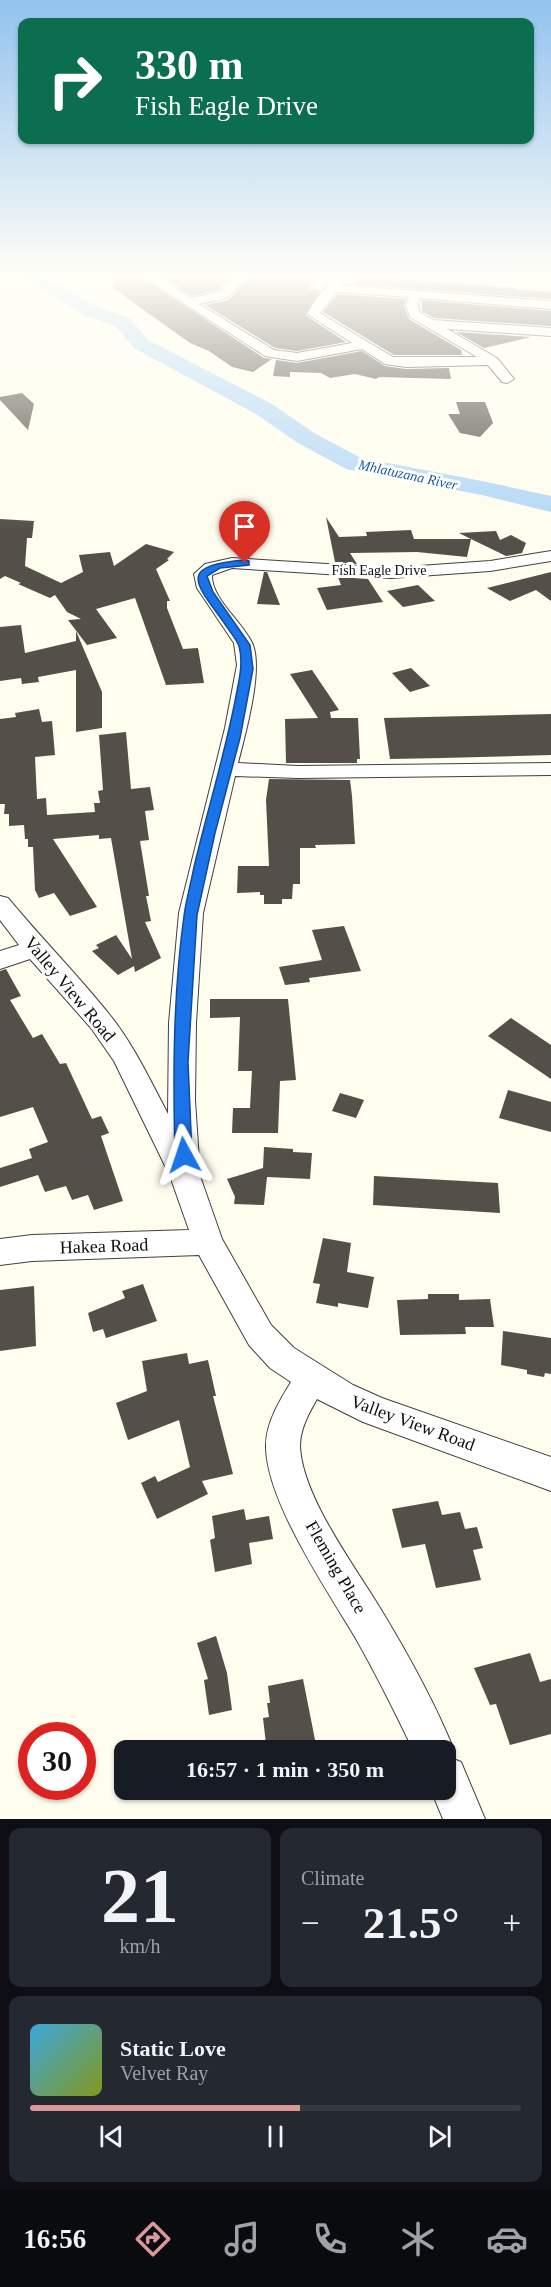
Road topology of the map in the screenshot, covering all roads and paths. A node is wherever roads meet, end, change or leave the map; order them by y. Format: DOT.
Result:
graph roads {
  1 [pos="392,361"];
  2 [pos="492,362"];
  3 [pos="507,379"];
  4 [pos="551,556"];
  5 [pos="226,769"];
  6 [pos="551,769"];
  7 [pos="0,904"];
  8 [pos="35,948"];
  9 [pos="0,960"];
  10 [pos="185,1176"];
  11 [pos="208,1242"];
  12 [pos="0,1252"];
  13 [pos="311,1378"];
  14 [pos="551,1474"];
  15 [pos="429,1740"];
  16 [pos="456,1800"];
  17 [pos="464,1819"];
  1 -- 2 [label="street"];
  2 -- 3 [label="street"];
  4 -- 5 [label="street, Fish Eagle Drive"];
  5 -- 6 [label="street"];
  5 -- 10 [label="street"];
  7 -- 8 [label="street, Valley View Road"];
  8 -- 9 [label="street"];
  8 -- 10 [label="street, Valley View Road"];
  10 -- 11 [label="street, Valley View Road"];
  11 -- 12 [label="street, Hakea Road"];
  11 -- 13 [label="street, Valley View Road"];
  13 -- 14 [label="street, Valley View Road"];
  13 -- 15 [label="street, Fleming Place"];
  16 -- 17 [label="street"];
}
